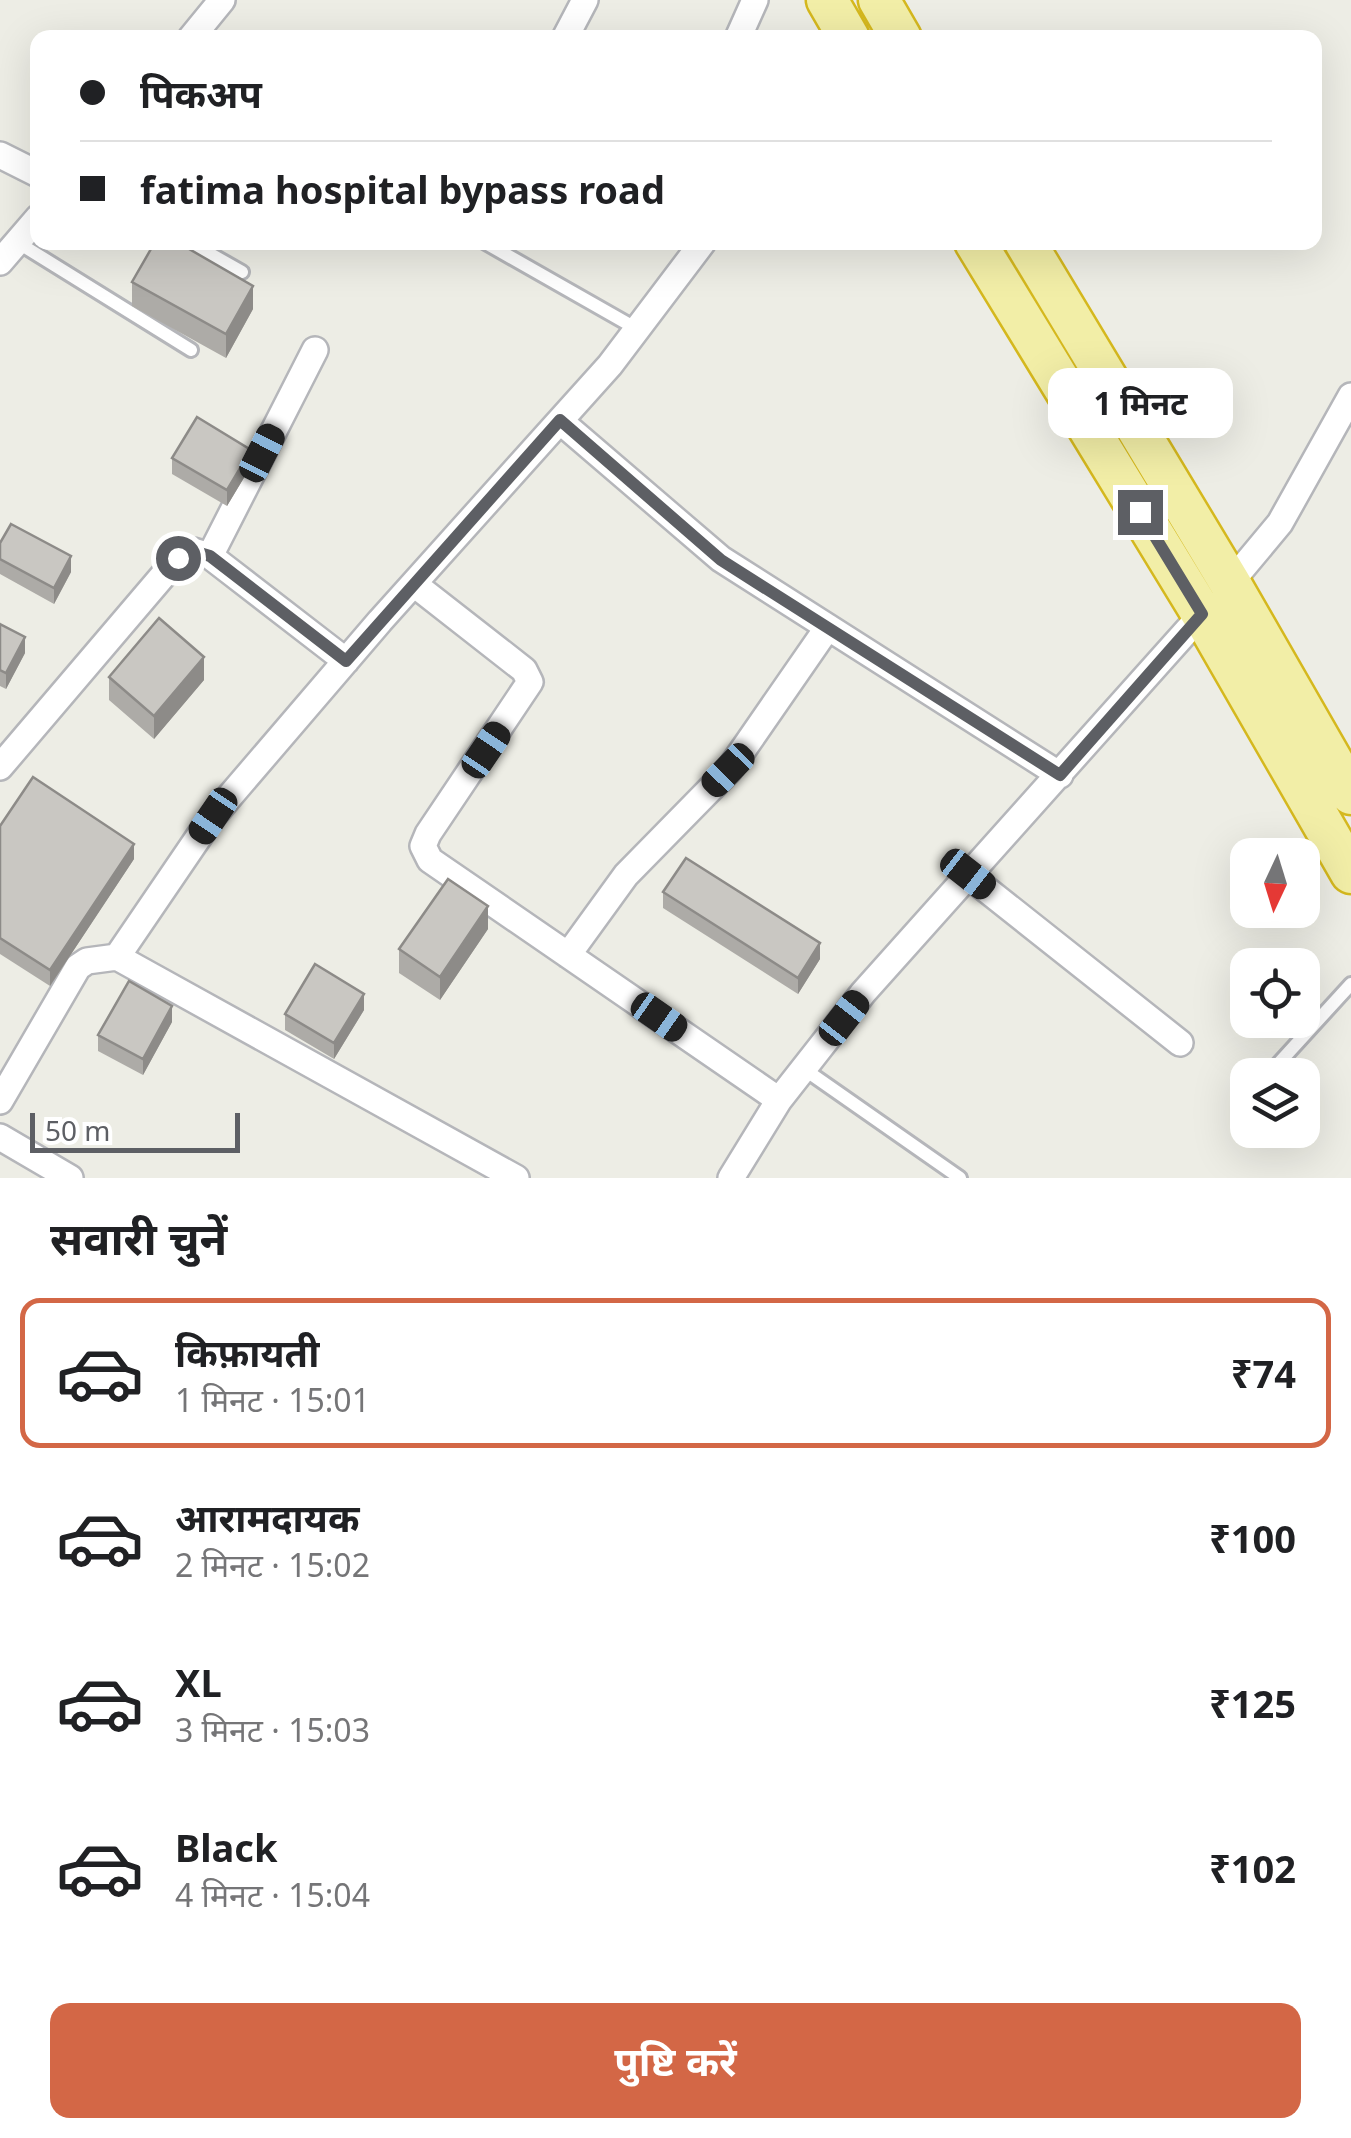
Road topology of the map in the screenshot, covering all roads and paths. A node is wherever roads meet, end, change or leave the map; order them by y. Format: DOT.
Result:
graph roads {
  1 [pos="222,0"];
  2 [pos="585,0"];
  3 [pos="755,0"];
  4 [pos="826,0"];
  5 [pos="878,0"];
  6 [pos="198,30"];
  7 [pos="570,30"];
  8 [pos="742,30"];
  9 [pos="845,30"];
  10 [pos="896,30"];
  11 [pos="0,155"];
  12 [pos="30,170"];
  13 [pos="30,227"];
  14 [pos="203,250"];
  15 [pos="498,250"];
  16 [pos="697,250"];
  17 [pos="980,250"];
  18 [pos="1030,250"];
  19 [pos="8,252"];
  20 [pos="242,272"];
  21 [pos="637,329"];
  22 [pos="191,350"];
  23 [pos="315,350"];
  24 [pos="1351,396"];
  25 [pos="560,420"];
  26 [pos="210,556"];
  27 [pos="1230,583"];
  28 [pos="414,584"];
  29 [pos="1202,614"];
  30 [pos="828,628"];
  31 [pos="346,661"];
  32 [pos="0,766"];
  33 [pos="1060,775"];
  34 [pos="1351,794"];
  35 [pos="1351,873"];
  36 [pos="968,874"];
  37 [pos="568,955"];
  38 [pos="117,957"];
  39 [pos="1351,984"];
  40 [pos="1180,1043"];
  41 [pos="1284,1058"];
  42 [pos="804,1068"];
  43 [pos="779,1100"];
  44 [pos="0,1101"];
  45 [pos="0,1137"];
  46 [pos="70,1178"];
  47 [pos="516,1178"];
  48 [pos="731,1178"];
  49 [pos="960,1178"];
  1 -- 6 [label="street"];
  2 -- 7 [label="street"];
  3 -- 8 [label="street"];
  4 -- 9 [label="highway"];
  5 -- 10 [label="highway"];
  11 -- 12 [label="street"];
  13 -- 19 [label="street"];
  14 -- 20 [label="lane"];
  15 -- 21 [label="lane"];
  16 -- 21 [label="street"];
  17 -- 29 [label="highway"];
  18 -- 27 [label="highway"];
  19 -- 22 [label="lane"];
  21 -- 25 [label="street"];
  23 -- 26 [label="street"];
  24 -- 27 [label="street"];
  25 -- 28 [label="street"];
  25 -- 30 [label="street"];
  26 -- 31 [label="street"];
  26 -- 32 [label="street"];
  27 -- 34 [label="highway"];
  28 -- 31 [label="street"];
  28 -- 37 [label="street"];
  29 -- 33 [label="street"];
  29 -- 35 [label="highway"];
  30 -- 33 [label="street"];
  30 -- 37 [label="street"];
  31 -- 38 [label="street"];
  33 -- 36 [label="street"];
  36 -- 40 [label="street"];
  36 -- 42 [label="street"];
  37 -- 43 [label="street"];
  38 -- 44 [label="street"];
  38 -- 47 [label="street"];
  39 -- 41 [label="lane"];
  42 -- 43 [label="street"];
  42 -- 49 [label="lane"];
  43 -- 48 [label="street"];
  45 -- 46 [label="street"];
}
